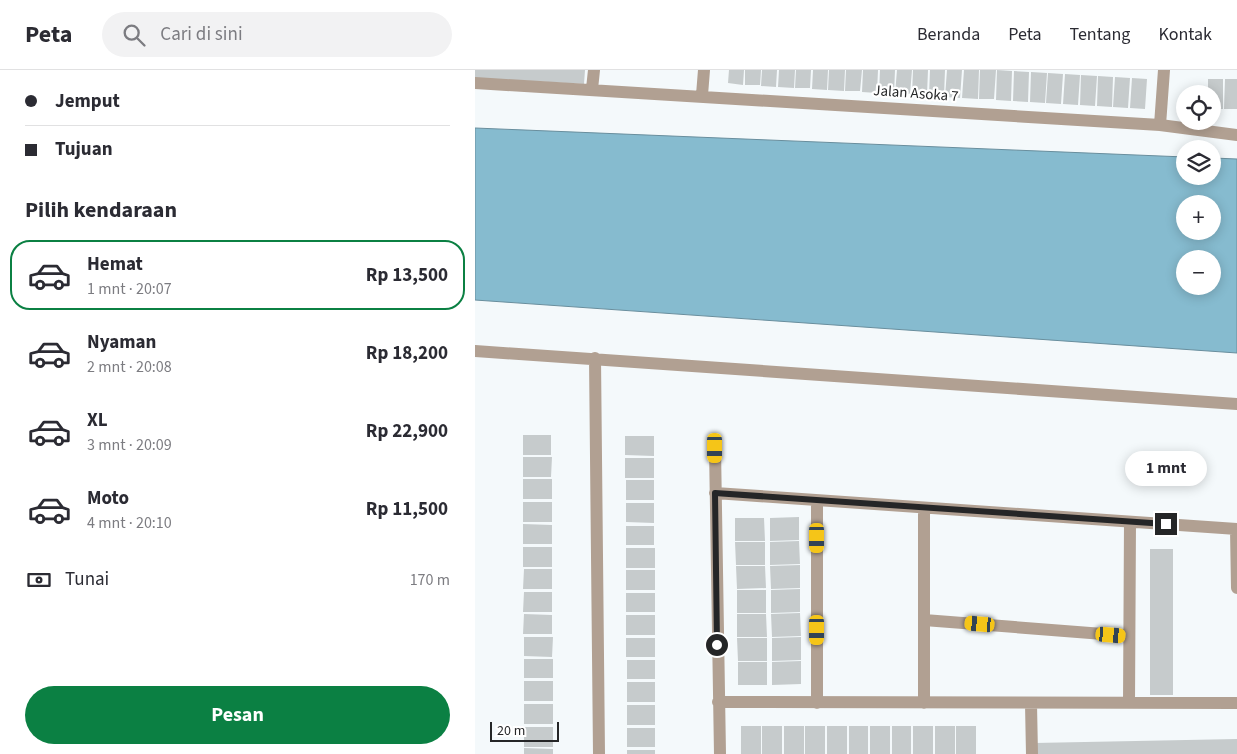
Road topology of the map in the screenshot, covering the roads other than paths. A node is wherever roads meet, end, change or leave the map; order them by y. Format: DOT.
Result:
graph roads {
  1 [pos="594,70"];
  2 [pos="705,70"];
  3 [pos="1164,70"];
  4 [pos="475,83"];
  5 [pos="592,89"];
  6 [pos="702,95"];
  7 [pos="1160,125"];
  8 [pos="1237,135"];
  9 [pos="475,351"];
  10 [pos="595,358"];
  11 [pos="1237,404"];
  12 [pos="715,448"];
  13 [pos="715,493"];
  14 [pos="817,502"];
  15 [pos="924,509"];
  16 [pos="1130,522"];
  17 [pos="1237,529"];
  18 [pos="1237,588"];
  19 [pos="924,620"];
  20 [pos="1129,636"];
  21 [pos="718,702"];
  22 [pos="817,703"];
  23 [pos="924,703"];
  24 [pos="1129,703"];
  25 [pos="1237,703"];
  26 [pos="1031,704"];
  27 [pos="599,754"];
  28 [pos="720,754"];
  29 [pos="1032,754"];
  1 -- 5 [label="street"];
  2 -- 6 [label="street"];
  3 -- 7 [label="street"];
  4 -- 5 [label="street, Jalan Asoka 7"];
  5 -- 6 [label="street, Jalan Asoka 7"];
  6 -- 7 [label="street, Jalan Asoka 7"];
  7 -- 8 [label="street, Jalan Asoka 7"];
  9 -- 10 [label="street"];
  10 -- 11 [label="street"];
  10 -- 27 [label="street"];
  12 -- 13 [label="street"];
  13 -- 14 [label="street"];
  13 -- 21 [label="street"];
  14 -- 15 [label="street"];
  14 -- 22 [label="street"];
  15 -- 16 [label="street"];
  15 -- 19 [label="street"];
  16 -- 17 [label="street"];
  16 -- 20 [label="street"];
  17 -- 18 [label="street"];
  19 -- 20 [label="street"];
  19 -- 23 [label="street"];
  20 -- 24 [label="street"];
  21 -- 22 [label="street"];
  21 -- 28 [label="street"];
  22 -- 23 [label="street"];
  23 -- 26 [label="street"];
  24 -- 25 [label="street"];
  24 -- 26 [label="street"];
  26 -- 29 [label="street"];
}
